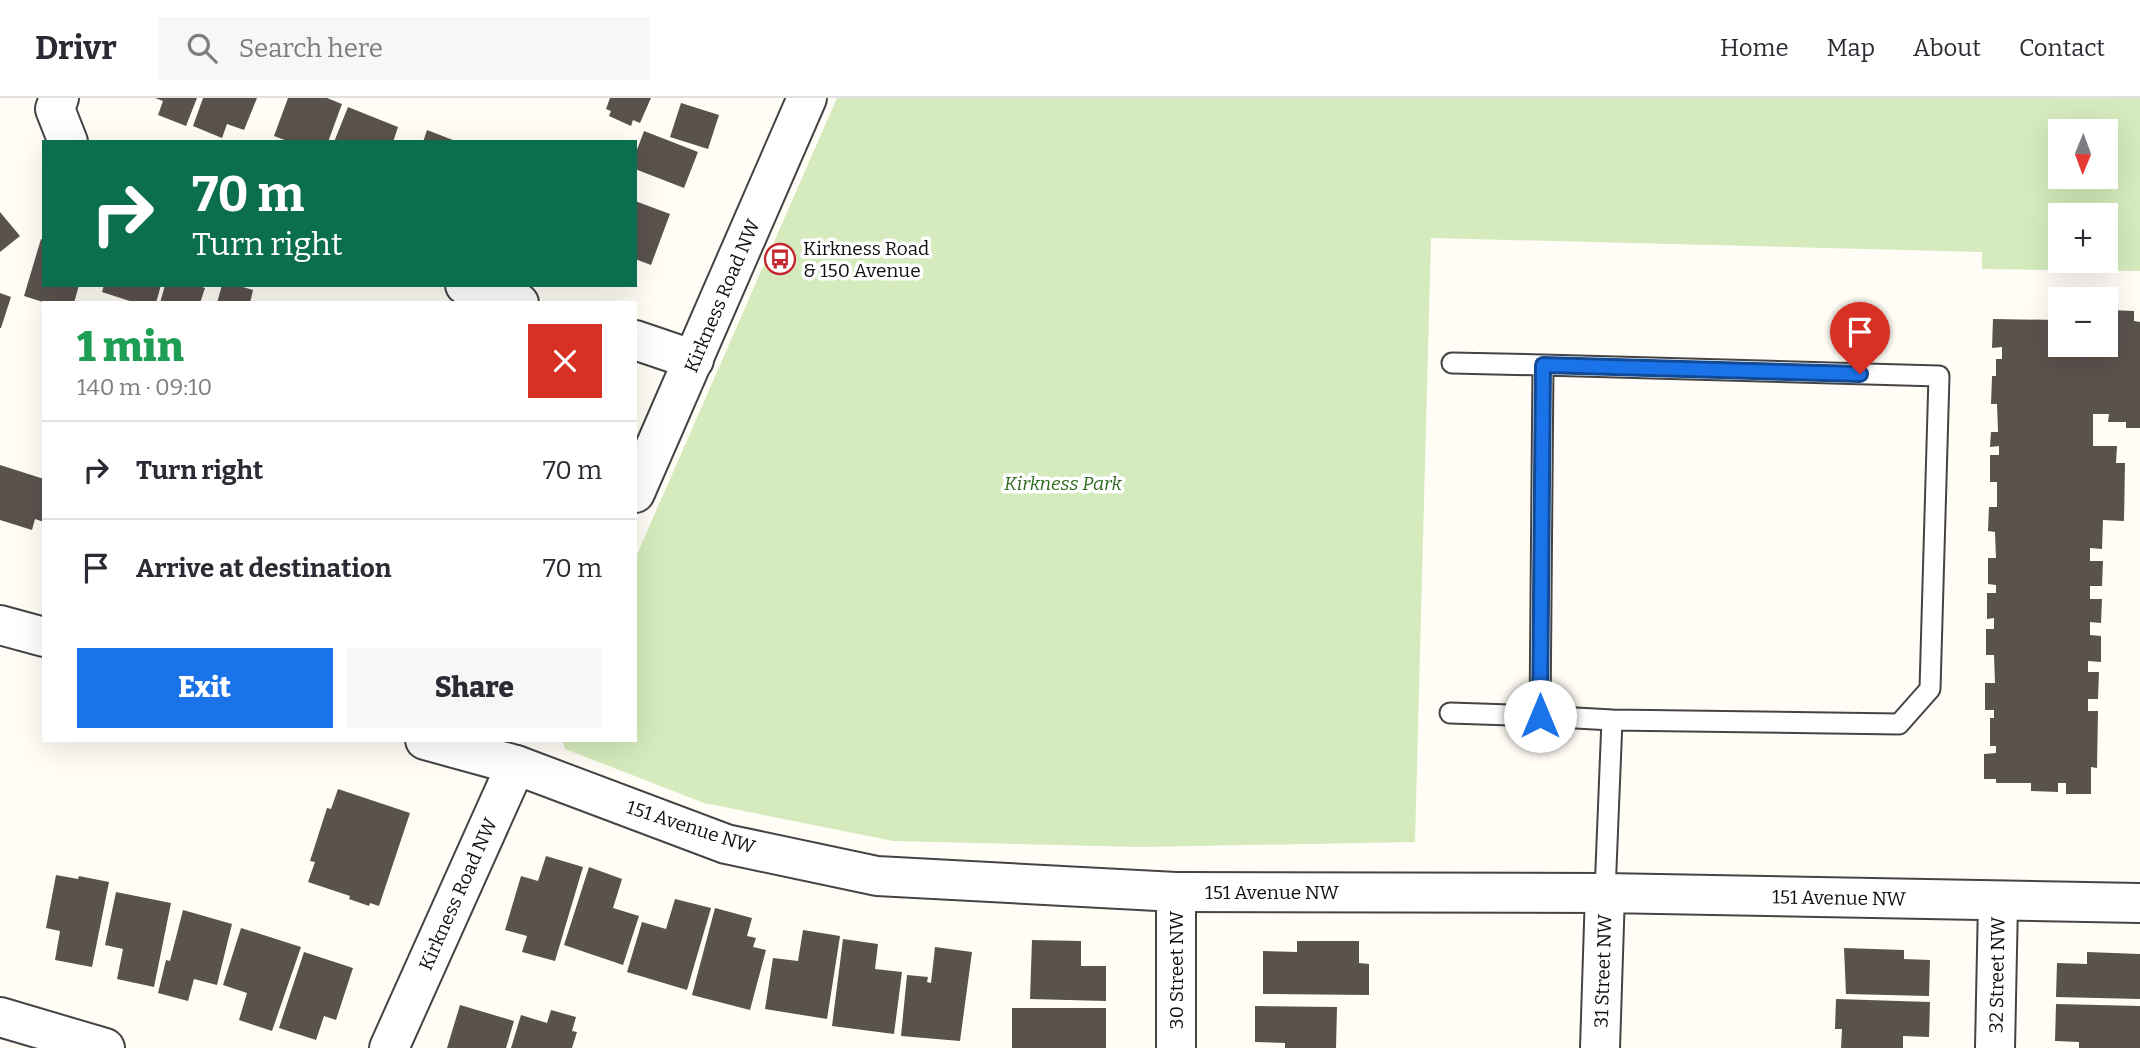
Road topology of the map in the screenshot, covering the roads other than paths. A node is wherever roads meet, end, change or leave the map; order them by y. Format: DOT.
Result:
graph roads {
  1 [pos="59,98"];
  2 [pos="807,98"];
  3 [pos="67,140"];
  4 [pos="471,287"];
  5 [pos="513,301"];
  6 [pos="637,342"];
  7 [pos="694,360"];
  8 [pos="1452,363"];
  9 [pos="1543,365"];
  10 [pos="637,488"];
  11 [pos="0,625"];
  12 [pos="42,636"];
  13 [pos="1450,713"];
  14 [pos="1540,716"];
  15 [pos="1612,720"];
  16 [pos="440,742"];
  17 [pos="521,753"];
  18 [pos="1176,892"];
  19 [pos="1605,893"];
  20 [pos="1998,902"];
  21 [pos="2140,903"];
  22 [pos="0,1017"];
  23 [pos="105,1048"];
  24 [pos="389,1048"];
  25 [pos="1176,1048"];
  26 [pos="1600,1048"];
  27 [pos="1995,1048"];
  1 -- 3 [label="street"];
  2 -- 7 [label="street, Kirkness Road NW"];
  4 -- 5 [label="street"];
  6 -- 7 [label="street"];
  7 -- 10 [label="street, Kirkness Road NW"];
  8 -- 9 [label="lane"];
  9 -- 14 [label="lane"];
  9 -- 15 [label="lane"];
  11 -- 12 [label="street"];
  13 -- 14 [label="lane"];
  14 -- 15 [label="lane"];
  15 -- 19 [label="lane"];
  16 -- 17 [label="street, 151 Avenue NW"];
  17 -- 18 [label="street, 151 Avenue NW"];
  17 -- 24 [label="street, Kirkness Road NW"];
  18 -- 19 [label="street, 151 Avenue NW"];
  18 -- 25 [label="street, 30 Street NW"];
  19 -- 20 [label="street, 151 Avenue NW"];
  19 -- 26 [label="street, 31 Street NW"];
  20 -- 21 [label="street, 151 Avenue NW"];
  20 -- 27 [label="street, 32 Street NW"];
  22 -- 23 [label="street"];
}
